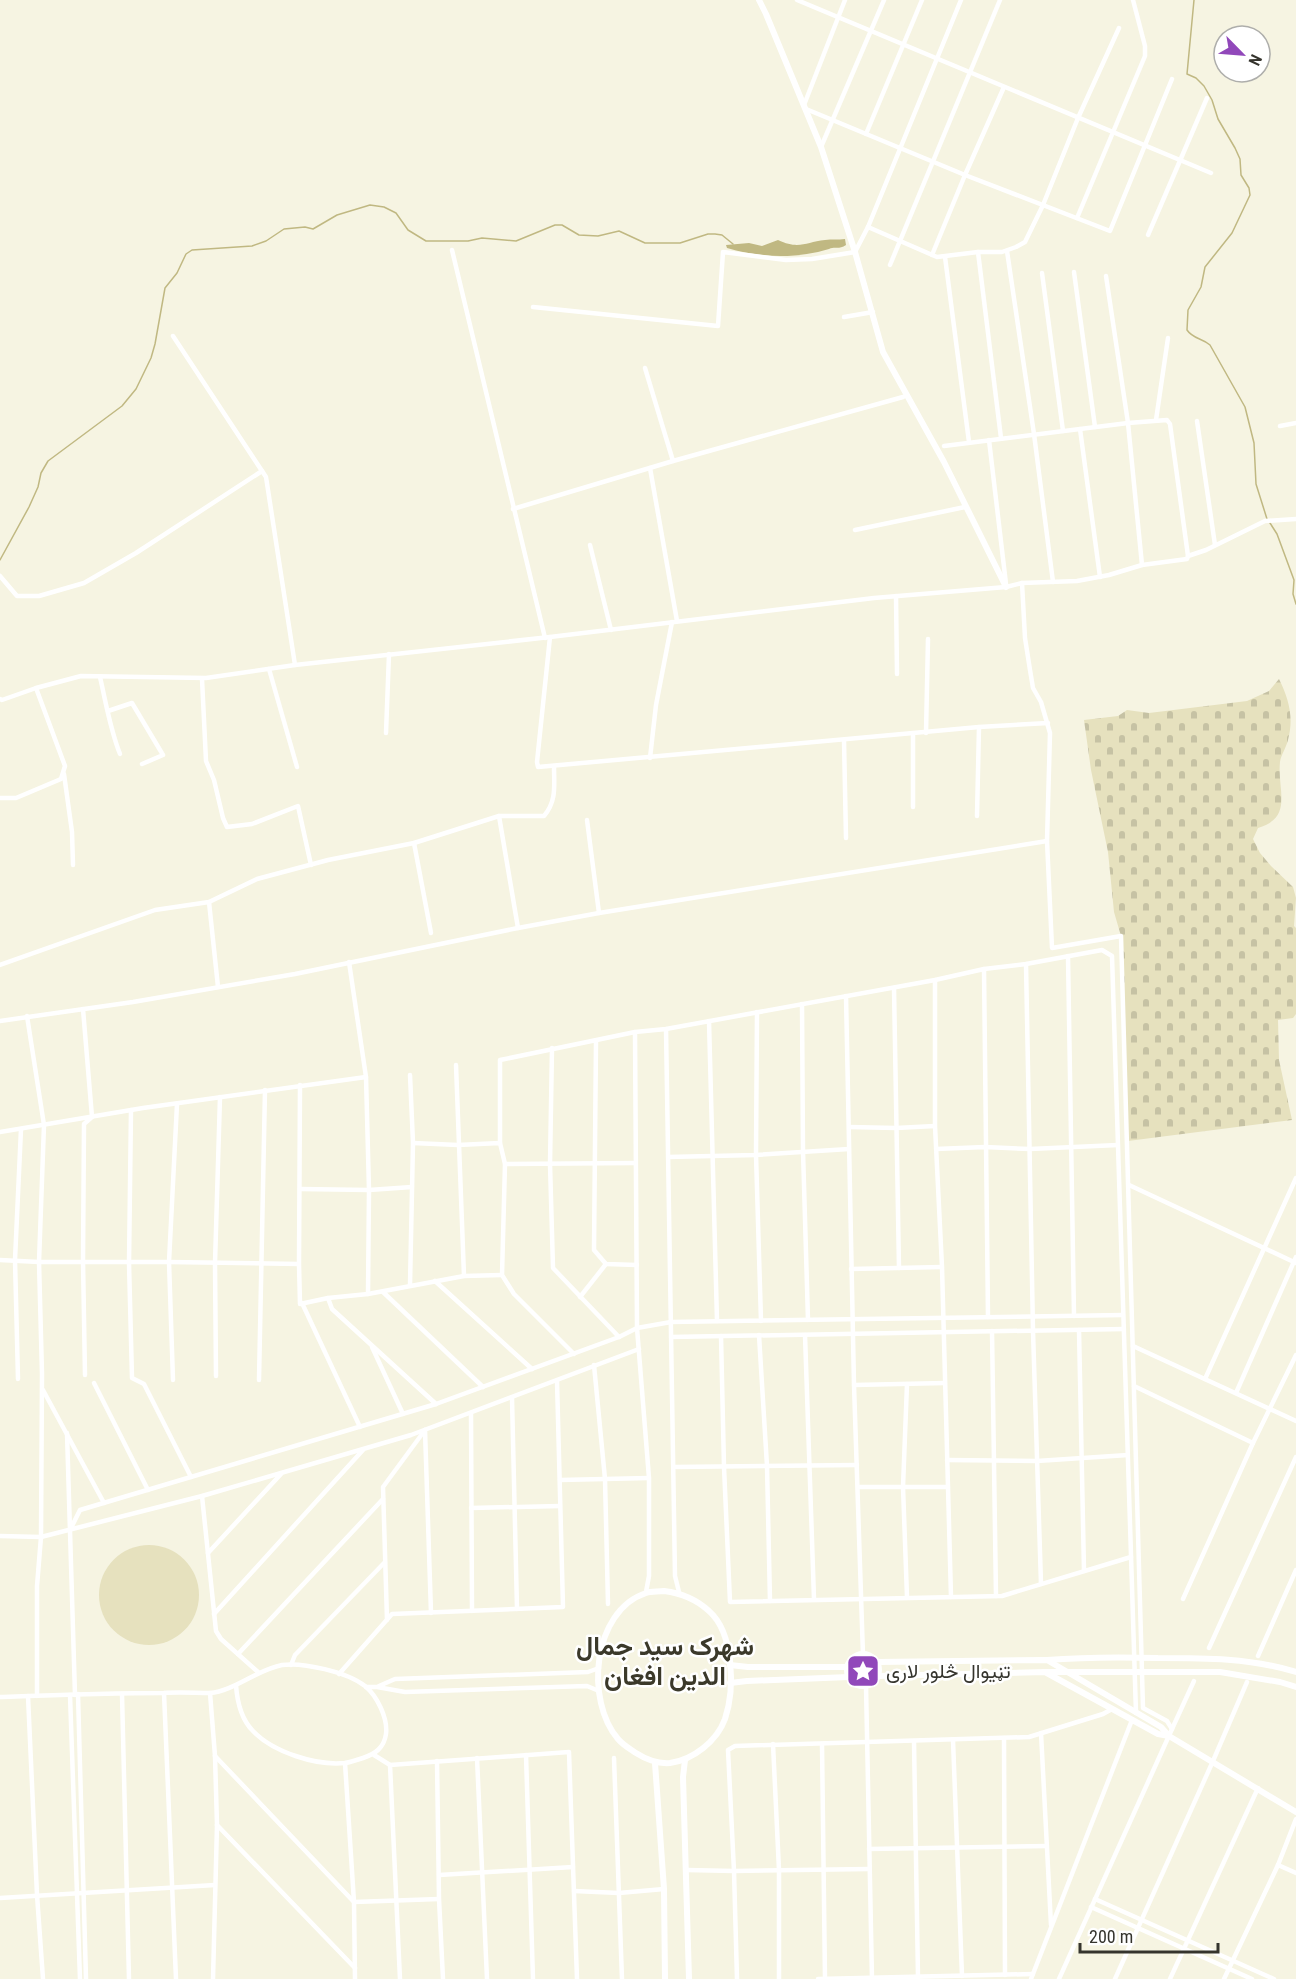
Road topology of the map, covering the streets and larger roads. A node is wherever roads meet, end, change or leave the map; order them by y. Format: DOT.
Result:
graph roads {
  1 [pos="759,0"];
  2 [pos="797,0"];
  3 [pos="845,0"];
  4 [pos="884,0"];
  5 [pos="922,0"];
  6 [pos="961,0"];
  7 [pos="1000,0"];
  8 [pos="1134,0"];
  9 [pos="805,2"];
  10 [pos="838,17"];
  11 [pos="1119,28"];
  12 [pos="871,31"];
  13 [pos="904,45"];
  14 [pos="937,59"];
  15 [pos="969,73"];
  16 [pos="1172,79"];
  17 [pos="1004,87"];
  18 [pos="1207,98"];
  19 [pos="805,107"];
  20 [pos="1078,118"];
  21 [pos="833,120"];
  22 [pos="1112,133"];
  23 [pos="866,134"];
  24 [pos="1145,146"];
  25 [pos="821,147"];
  26 [pos="900,149"];
  27 [pos="1179,160"];
  28 [pos="932,162"];
  29 [pos="1211,173"];
  30 [pos="965,175"];
  31 [pos="1043,205"];
  32 [pos="1077,218"];
  33 [pos="868,227"];
  34 [pos="1148,236"];
  35 [pos="901,240"];
  36 [pos="452,250"];
  37 [pos="1007,251"];
  38 [pos="855,252"];
  39 [pos="978,252"];
  40 [pos="932,255"];
  41 [pos="945,257"];
  42 [pos="890,265"];
  43 [pos="1074,272"];
  44 [pos="1042,273"];
  45 [pos="1106,276"];
  46 [pos="532,307"];
  47 [pos="873,312"];
  48 [pos="844,316"];
  49 [pos="173,336"];
  50 [pos="1168,338"];
  51 [pos="645,368"];
  52 [pos="903,397"];
  53 [pos="1156,420"];
  54 [pos="1197,421"];
  55 [pos="1128,423"];
  56 [pos="1296,423"];
  57 [pos="1280,426"];
  58 [pos="1095,427"];
  59 [pos="1080,429"];
  60 [pos="1064,430"];
  61 [pos="1034,434"];
  62 [pos="1000,438"];
  63 [pos="989,440"];
  64 [pos="969,442"];
  65 [pos="944,446"];
  66 [pos="673,461"];
  67 [pos="650,468"];
  68 [pos="262,471"];
  69 [pos="965,507"];
  70 [pos="513,509"];
  71 [pos="1296,519"];
  72 [pos="855,530"];
  73 [pos="590,545"];
  74 [pos="1215,545"];
  75 [pos="1188,556"];
  76 [pos="1142,565"];
  77 [pos="0,577"];
  78 [pos="1100,577"];
  79 [pos="1053,582"];
  80 [pos="1022,583"];
  81 [pos="1006,586"];
  82 [pos="896,596"];
  83 [pos="674,621"];
  84 [pos="611,630"];
  85 [pos="548,638"];
  86 [pos="927,639"];
  87 [pos="389,654"];
  88 [pos="295,665"];
  89 [pos="269,669"];
  90 [pos="897,674"];
  91 [pos="100,677"];
  92 [pos="202,679"];
  93 [pos="36,688"];
  94 [pos="0,699"];
  95 [pos="108,711"];
  96 [pos="1048,723"];
  97 [pos="979,728"];
  98 [pos="926,732"];
  99 [pos="386,733"];
  100 [pos="913,734"];
  101 [pos="844,740"];
  102 [pos="120,754"];
  103 [pos="650,758"];
  104 [pos="142,764"];
  105 [pos="554,766"];
  106 [pos="297,767"];
  107 [pos="63,772"];
  108 [pos="0,798"];
  109 [pos="913,807"];
  110 [pos="499,816"];
  111 [pos="977,816"];
  112 [pos="587,820"];
  113 [pos="846,838"];
  114 [pos="1047,841"];
  115 [pos="414,843"];
  116 [pos="73,865"];
  117 [pos="311,865"];
  118 [pos="209,902"];
  119 [pos="599,913"];
  120 [pos="518,928"];
  121 [pos="431,933"];
  122 [pos="1068,956"];
  123 [pos="349,962"];
  124 [pos="1026,964"];
  125 [pos="0,965"];
  126 [pos="984,969"];
  127 [pos="935,980"];
  128 [pos="218,987"];
  129 [pos="894,988"];
  130 [pos="846,996"];
  131 [pos="802,1004"];
  132 [pos="83,1009"];
  133 [pos="757,1012"];
  134 [pos="27,1016"];
  135 [pos="0,1021"];
  136 [pos="710,1021"];
  137 [pos="666,1029"];
  138 [pos="635,1032"];
  139 [pos="596,1041"];
  140 [pos="552,1048"];
  141 [pos="456,1065"];
  142 [pos="410,1075"];
  143 [pos="366,1077"];
  144 [pos="300,1085"];
  145 [pos="265,1090"];
  146 [pos="220,1097"];
  147 [pos="177,1104"];
  148 [pos="130,1110"];
  149 [pos="92,1118"];
  150 [pos="44,1125"];
  151 [pos="935,1126"];
  152 [pos="849,1127"];
  153 [pos="896,1128"];
  154 [pos="21,1129"];
  155 [pos="0,1132"];
  156 [pos="413,1143"];
  157 [pos="500,1143"];
  158 [pos="458,1145"];
  159 [pos="1118,1145"];
  160 [pos="985,1147"];
  161 [pos="1071,1147"];
  162 [pos="849,1149"];
  163 [pos="936,1149"];
  164 [pos="1030,1149"];
  165 [pos="802,1151"];
  166 [pos="714,1155"];
  167 [pos="756,1155"];
  168 [pos="668,1157"];
  169 [pos="635,1163"];
  170 [pos="505,1164"];
  171 [pos="550,1164"];
  172 [pos="594,1164"];
  173 [pos="1296,1178"];
  174 [pos="1129,1185"];
  175 [pos="412,1187"];
  176 [pos="300,1189"];
  177 [pos="369,1190"];
  178 [pos="1265,1248"];
  179 [pos="0,1260"];
  180 [pos="15,1260"];
  181 [pos="83,1261"];
  182 [pos="1295,1261"];
  183 [pos="39,1262"];
  184 [pos="169,1262"];
  185 [pos="129,1263"];
  186 [pos="215,1263"];
  187 [pos="300,1264"];
  188 [pos="606,1264"];
  189 [pos="262,1265"];
  190 [pos="637,1265"];
  191 [pos="942,1267"];
  192 [pos="899,1268"];
  193 [pos="851,1269"];
  194 [pos="502,1275"];
  195 [pos="464,1276"];
  196 [pos="435,1281"];
  197 [pos="410,1285"];
  198 [pos="383,1292"];
  199 [pos="368,1294"];
  200 [pos="580,1297"];
  201 [pos="328,1298"];
  202 [pos="302,1303"];
  203 [pos="1123,1315"];
  204 [pos="1074,1316"];
  205 [pos="988,1317"];
  206 [pos="1034,1317"];
  207 [pos="944,1318"];
  208 [pos="852,1319"];
  209 [pos="808,1320"];
  210 [pos="717,1321"];
  211 [pos="761,1321"];
  212 [pos="671,1322"];
  213 [pos="637,1329"];
  214 [pos="1124,1329"];
  215 [pos="1079,1330"];
  216 [pos="992,1331"];
  217 [pos="1033,1331"];
  218 [pos="944,1332"];
  219 [pos="853,1334"];
  220 [pos="759,1335"];
  221 [pos="805,1335"];
  222 [pos="721,1336"];
  223 [pos="619,1337"];
  224 [pos="671,1337"];
  225 [pos="371,1344"];
  226 [pos="1133,1346"];
  227 [pos="639,1349"];
  228 [pos="574,1354"];
  229 [pos="1296,1355"];
  230 [pos="594,1365"];
  231 [pos="532,1369"];
  232 [pos="85,1375"];
  233 [pos="216,1376"];
  234 [pos="18,1379"];
  235 [pos="1205,1379"];
  236 [pos="173,1380"];
  237 [pos="259,1380"];
  238 [pos="557,1381"];
  239 [pos="94,1383"];
  240 [pos="945,1383"];
  241 [pos="907,1384"];
  242 [pos="854,1385"];
  243 [pos="1134,1386"];
  244 [pos="41,1387"];
  245 [pos="483,1387"];
  246 [pos="1236,1394"];
  247 [pos="512,1398"];
  248 [pos="436,1404"];
  249 [pos="1270,1409"];
  250 [pos="471,1413"];
  251 [pos="403,1414"];
  252 [pos="1296,1421"];
  253 [pos="360,1427"];
  254 [pos="425,1430"];
  255 [pos="67,1433"];
  256 [pos="1253,1443"];
  257 [pos="365,1448"];
  258 [pos="1128,1455"];
  259 [pos="1082,1457"];
  260 [pos="1296,1457"];
  261 [pos="947,1460"];
  262 [pos="994,1460"];
  263 [pos="1037,1461"];
  264 [pos="857,1465"];
  265 [pos="767,1466"];
  266 [pos="810,1466"];
  267 [pos="674,1467"];
  268 [pos="724,1467"];
  269 [pos="283,1472"];
  270 [pos="191,1477"];
  271 [pos="649,1478"];
  272 [pos="605,1479"];
  273 [pos="560,1480"];
  274 [pos="858,1487"];
  275 [pos="903,1487"];
  276 [pos="948,1487"];
  277 [pos="148,1490"];
  278 [pos="202,1496"];
  279 [pos="383,1499"];
  280 [pos="104,1503"];
  281 [pos="560,1506"];
  282 [pos="514,1507"];
  283 [pos="471,1508"];
  284 [pos="70,1530"];
  285 [pos="0,1536"];
  286 [pos="41,1538"];
  287 [pos="208,1553"];
  288 [pos="1131,1557"];
  289 [pos="385,1562"];
  290 [pos="1296,1570"];
  291 [pos="1084,1571"];
  292 [pos="1041,1584"];
  293 [pos="646,1592"];
  294 [pos="679,1592"];
  295 [pos="996,1596"];
  296 [pos="907,1597"];
  297 [pos="951,1597"];
  298 [pos="861,1598"];
  299 [pos="814,1599"];
  300 [pos="1183,1599"];
  301 [pos="770,1600"];
  302 [pos="608,1604"];
  303 [pos="517,1609"];
  304 [pos="472,1611"];
  305 [pos="430,1613"];
  306 [pos="214,1614"];
  307 [pos="387,1620"];
  308 [pos="1209,1648"];
  309 [pos="238,1654"];
  310 [pos="863,1655"];
  311 [pos="1258,1656"];
  312 [pos="1138,1658"];
  313 [pos="1047,1660"];
  314 [pos="877,1662"];
  315 [pos="291,1665"];
  316 [pos="730,1665"];
  317 [pos="848,1667"];
  318 [pos="599,1668"];
  319 [pos="1066,1671"];
  320 [pos="1139,1671"];
  321 [pos="258,1672"];
  322 [pos="1045,1672"];
  323 [pos="1296,1672"];
  324 [pos="339,1674"];
  325 [pos="878,1676"];
  326 [pos="849,1677"];
  327 [pos="1194,1681"];
  328 [pos="1247,1682"];
  329 [pos="730,1683"];
  330 [pos="236,1684"];
  331 [pos="866,1686"];
  332 [pos="366,1687"];
  333 [pos="377,1687"];
  334 [pos="1296,1687"];
  335 [pos="599,1691"];
  336 [pos="164,1693"];
  337 [pos="210,1693"];
  338 [pos="122,1694"];
  339 [pos="74,1695"];
  340 [pos="28,1696"];
  341 [pos="37,1696"];
  342 [pos="0,1697"];
  343 [pos="1112,1709"];
  344 [pos="1136,1713"];
  345 [pos="1132,1720"];
  346 [pos="1172,1729"];
  347 [pos="1041,1733"];
  348 [pos="1169,1736"];
  349 [pos="1004,1738"];
  350 [pos="953,1740"];
  351 [pos="915,1741"];
  352 [pos="866,1742"];
  353 [pos="772,1744"];
  354 [pos="822,1744"];
  355 [pos="374,1755"];
  356 [pos="526,1755"];
  357 [pos="215,1756"];
  358 [pos="477,1758"];
  359 [pos="614,1758"];
  360 [pos="685,1760"];
  361 [pos="437,1761"];
  362 [pos="1214,1761"];
  363 [pos="655,1762"];
  364 [pos="345,1763"];
  365 [pos="390,1765"];
  366 [pos="1258,1788"];
  367 [pos="1296,1812"];
  368 [pos="1296,1819"];
  369 [pos="217,1825"];
  370 [pos="1047,1846"];
  371 [pos="1004,1847"];
  372 [pos="915,1848"];
  373 [pos="959,1848"];
  374 [pos="869,1849"];
  375 [pos="1278,1865"];
  376 [pos="573,1867"];
  377 [pos="823,1869"];
  378 [pos="869,1869"];
  379 [pos="530,1870"];
  380 [pos="687,1870"];
  381 [pos="779,1870"];
  382 [pos="734,1871"];
  383 [pos="482,1872"];
  384 [pos="1296,1873"];
  385 [pos="439,1875"];
  386 [pos="215,1886"];
  387 [pos="173,1889"];
  388 [pos="664,1889"];
  389 [pos="126,1891"];
  390 [pos="574,1891"];
  391 [pos="77,1893"];
  392 [pos="83,1893"];
  393 [pos="619,1893"];
  394 [pos="37,1895"];
  395 [pos="0,1898"];
  396 [pos="439,1899"];
  397 [pos="1095,1899"];
  398 [pos="397,1901"];
  399 [pos="354,1902"];
  400 [pos="1091,1907"];
  401 [pos="1141,1919"];
  402 [pos="1138,1928"];
  403 [pos="1051,1929"];
  404 [pos="1186,1941"];
  405 [pos="1183,1948"];
  406 [pos="1232,1960"];
  407 [pos="355,1968"];
  408 [pos="1228,1968"];
  409 [pos="1005,1975"];
  410 [pos="962,1976"];
  411 [pos="918,1977"];
  412 [pos="1032,1977"];
  413 [pos="83,1978"];
  414 [pos="872,1978"];
  415 [pos="43,1979"];
  416 [pos="129,1979"];
  417 [pos="176,1979"];
  418 [pos="213,1979"];
  419 [pos="356,1979"];
  420 [pos="400,1979"];
  421 [pos="443,1979"];
  422 [pos="487,1979"];
  423 [pos="533,1979"];
  424 [pos="577,1979"];
  425 [pos="622,1979"];
  426 [pos="666,1979"];
  427 [pos="689,1979"];
  428 [pos="737,1979"];
  429 [pos="779,1979"];
  430 [pos="818,1979"];
  431 [pos="825,1979"];
  432 [pos="1059,1979"];
  433 [pos="1115,1979"];
  434 [pos="1170,1979"];
  435 [pos="1224,1979"];
  436 [pos="1252,1979"];
  437 [pos="1274,1979"];
  1 -- 19 [label="street"];
  2 -- 9 [label="street"];
  3 -- 10 [label="street"];
  4 -- 12 [label="street"];
  5 -- 13 [label="street"];
  6 -- 14 [label="street"];
  7 -- 15 [label="street"];
  8 -- 22 [label="street"];
  9 -- 10 [label="street"];
  10 -- 12 [label="street"];
  10 -- 19 [label="street"];
  11 -- 20 [label="street"];
  12 -- 13 [label="street"];
  12 -- 21 [label="street"];
  13 -- 14 [label="street"];
  13 -- 23 [label="street"];
  14 -- 15 [label="street"];
  14 -- 26 [label="street"];
  15 -- 17 [label="street"];
  15 -- 28 [label="street"];
  16 -- 24 [label="street"];
  17 -- 20 [label="street"];
  17 -- 30 [label="street"];
  18 -- 27 [label="street"];
  19 -- 21 [label="street"];
  19 -- 25 [label="street"];
  20 -- 22 [label="street"];
  20 -- 31 [label="street"];
  21 -- 23 [label="street"];
  21 -- 25 [label="street"];
  22 -- 24 [label="street"];
  22 -- 32 [label="street"];
  23 -- 26 [label="street"];
  24 -- 27 [label="street"];
  24 -- 32 [label="street"];
  25 -- 38 [label="street"];
  26 -- 28 [label="street"];
  26 -- 33 [label="street"];
  27 -- 29 [label="street"];
  27 -- 34 [label="street"];
  28 -- 30 [label="street"];
  28 -- 35 [label="street"];
  30 -- 31 [label="street"];
  30 -- 40 [label="street"];
  31 -- 32 [label="street"];
  31 -- 37 [label="street"];
  33 -- 35 [label="street"];
  33 -- 38 [label="street"];
  35 -- 40 [label="street"];
  35 -- 42 [label="street"];
  36 -- 70 [label="street"];
  37 -- 39 [label="street"];
  37 -- 61 [label="street"];
  38 -- 46 [label="street"];
  38 -- 47 [label="street"];
  39 -- 41 [label="street"];
  39 -- 62 [label="street"];
  40 -- 41 [label="street"];
  41 -- 64 [label="street"];
  43 -- 58 [label="street"];
  44 -- 60 [label="street"];
  45 -- 55 [label="street"];
  47 -- 48 [label="street"];
  47 -- 69 [label="street"];
  49 -- 68 [label="street"];
  50 -- 53 [label="street"];
  51 -- 66 [label="street"];
  52 -- 66 [label="street"];
  53 -- 55 [label="street"];
  53 -- 75 [label="street"];
  54 -- 74 [label="street"];
  55 -- 58 [label="street"];
  55 -- 76 [label="street"];
  56 -- 57 [label="street"];
  58 -- 59 [label="street"];
  59 -- 60 [label="street"];
  59 -- 78 [label="street"];
  60 -- 61 [label="street"];
  61 -- 62 [label="street"];
  61 -- 79 [label="street"];
  62 -- 63 [label="street"];
  63 -- 64 [label="street"];
  63 -- 81 [label="street"];
  64 -- 65 [label="street"];
  66 -- 67 [label="street"];
  67 -- 70 [label="street"];
  67 -- 83 [label="street"];
  68 -- 77 [label="street"];
  68 -- 88 [label="street"];
  69 -- 72 [label="street"];
  69 -- 81 [label="street"];
  70 -- 85 [label="street"];
  71 -- 74 [label="street"];
  73 -- 84 [label="street"];
  74 -- 75 [label="street"];
  75 -- 76 [label="street"];
  76 -- 78 [label="street"];
  78 -- 79 [label="street"];
  79 -- 80 [label="street"];
  80 -- 81 [label="street"];
  80 -- 96 [label="street"];
  81 -- 82 [label="street"];
  82 -- 83 [label="street"];
  82 -- 90 [label="street"];
  83 -- 84 [label="street"];
  83 -- 103 [label="street"];
  84 -- 85 [label="street"];
  85 -- 87 [label="street"];
  85 -- 105 [label="street"];
  86 -- 98 [label="street"];
  87 -- 88 [label="street"];
  87 -- 99 [label="street"];
  88 -- 89 [label="street"];
  89 -- 92 [label="street"];
  89 -- 106 [label="street"];
  91 -- 92 [label="street"];
  91 -- 93 [label="street"];
  91 -- 95 [label="street"];
  92 -- 117 [label="street"];
  93 -- 94 [label="street"];
  93 -- 107 [label="street"];
  95 -- 102 [label="street"];
  95 -- 104 [label="street"];
  96 -- 97 [label="street"];
  96 -- 114 [label="street"];
  97 -- 98 [label="street"];
  97 -- 111 [label="street"];
  98 -- 100 [label="street"];
  100 -- 101 [label="street"];
  100 -- 109 [label="street"];
  101 -- 103 [label="street"];
  101 -- 113 [label="street"];
  103 -- 105 [label="street"];
  105 -- 110 [label="street"];
  107 -- 108 [label="street"];
  107 -- 116 [label="street"];
  110 -- 115 [label="street"];
  110 -- 120 [label="street"];
  112 -- 119 [label="street"];
  114 -- 119 [label="street"];
  114 -- 174 [label="street"];
  115 -- 117 [label="street"];
  115 -- 121 [label="street"];
  117 -- 118 [label="street"];
  118 -- 125 [label="street"];
  118 -- 128 [label="street"];
  119 -- 120 [label="street"];
  120 -- 123 [label="street"];
  122 -- 124 [label="street"];
  122 -- 159 [label="street"];
  122 -- 161 [label="street"];
  123 -- 128 [label="street"];
  123 -- 143 [label="street"];
  124 -- 126 [label="street"];
  124 -- 164 [label="street"];
  126 -- 127 [label="street"];
  126 -- 160 [label="street"];
  127 -- 129 [label="street"];
  127 -- 151 [label="street"];
  128 -- 132 [label="street"];
  129 -- 130 [label="street"];
  129 -- 153 [label="street"];
  130 -- 131 [label="street"];
  130 -- 152 [label="street"];
  131 -- 133 [label="street"];
  131 -- 165 [label="street"];
  132 -- 134 [label="street"];
  132 -- 149 [label="street"];
  133 -- 136 [label="street"];
  133 -- 167 [label="street"];
  134 -- 135 [label="street"];
  134 -- 150 [label="street"];
  136 -- 137 [label="street"];
  136 -- 166 [label="street"];
  137 -- 138 [label="street"];
  137 -- 168 [label="street"];
  138 -- 139 [label="street"];
  138 -- 169 [label="street"];
  139 -- 140 [label="street"];
  139 -- 172 [label="street"];
  140 -- 157 [label="street"];
  140 -- 171 [label="street"];
  141 -- 158 [label="street"];
  142 -- 156 [label="street"];
  143 -- 144 [label="street"];
  143 -- 177 [label="street"];
  144 -- 145 [label="street"];
  144 -- 176 [label="street"];
  145 -- 146 [label="street"];
  145 -- 189 [label="street"];
  146 -- 147 [label="street"];
  146 -- 186 [label="street"];
  147 -- 148 [label="street"];
  147 -- 184 [label="street"];
  148 -- 149 [label="street"];
  148 -- 185 [label="street"];
  149 -- 150 [label="street"];
  149 -- 181 [label="street"];
  150 -- 154 [label="street"];
  150 -- 183 [label="street"];
  151 -- 153 [label="street"];
  151 -- 163 [label="street"];
  152 -- 153 [label="street"];
  152 -- 162 [label="street"];
  153 -- 192 [label="street"];
  154 -- 155 [label="street"];
  154 -- 180 [label="street"];
  156 -- 158 [label="street"];
  156 -- 175 [label="street"];
  157 -- 158 [label="street"];
  157 -- 170 [label="street"];
  158 -- 195 [label="street"];
  159 -- 161 [label="street"];
  159 -- 203 [label="street"];
  160 -- 163 [label="street"];
  160 -- 164 [label="street"];
  160 -- 205 [label="street"];
  161 -- 164 [label="street"];
  161 -- 204 [label="street"];
  162 -- 165 [label="street"];
  162 -- 193 [label="street"];
  163 -- 191 [label="street"];
  164 -- 206 [label="street"];
  165 -- 167 [label="street"];
  165 -- 209 [label="street"];
  166 -- 167 [label="street"];
  166 -- 168 [label="street"];
  166 -- 210 [label="street"];
  167 -- 211 [label="street"];
  168 -- 212 [label="street"];
  169 -- 172 [label="street"];
  169 -- 190 [label="street"];
  170 -- 171 [label="street"];
  170 -- 194 [label="street"];
  171 -- 172 [label="street"];
  171 -- 200 [label="street"];
  172 -- 188 [label="street"];
  173 -- 178 [label="street"];
  174 -- 178 [label="street"];
  174 -- 226 [label="street"];
  175 -- 177 [label="street"];
  175 -- 197 [label="street"];
  176 -- 177 [label="street"];
  176 -- 187 [label="street"];
  177 -- 199 [label="street"];
  178 -- 182 [label="street"];
  178 -- 235 [label="street"];
  179 -- 180 [label="street"];
  180 -- 183 [label="street"];
  180 -- 234 [label="street"];
  181 -- 183 [label="street"];
  181 -- 185 [label="street"];
  181 -- 232 [label="street"];
  182 -- 246 [label="street"];
  183 -- 244 [label="street"];
  184 -- 185 [label="street"];
  184 -- 186 [label="street"];
  184 -- 236 [label="street"];
  185 -- 270 [label="street"];
  186 -- 189 [label="street"];
  186 -- 233 [label="street"];
  187 -- 189 [label="street"];
  187 -- 202 [label="street"];
  188 -- 190 [label="street"];
  188 -- 200 [label="street"];
  189 -- 237 [label="street"];
  190 -- 213 [label="street"];
  191 -- 192 [label="street"];
  191 -- 207 [label="street"];
  192 -- 193 [label="street"];
  193 -- 208 [label="street"];
  194 -- 195 [label="street"];
  194 -- 228 [label="street"];
  195 -- 196 [label="street"];
  196 -- 197 [label="street"];
  196 -- 231 [label="street"];
  197 -- 198 [label="street"];
  198 -- 199 [label="street"];
  198 -- 245 [label="street"];
  199 -- 201 [label="street"];
  200 -- 223 [label="street"];
  201 -- 202 [label="street"];
  201 -- 225 [label="street"];
  202 -- 253 [label="street"];
  203 -- 204 [label="street"];
  203 -- 214 [label="street"];
  204 -- 206 [label="street"];
  205 -- 206 [label="street"];
  205 -- 207 [label="street"];
  206 -- 217 [label="street"];
  207 -- 208 [label="street"];
  207 -- 218 [label="street"];
  208 -- 209 [label="street"];
  208 -- 219 [label="street"];
  209 -- 211 [label="street"];
  210 -- 211 [label="street"];
  210 -- 212 [label="street"];
  212 -- 213 [label="street"];
  212 -- 224 [label="street"];
  213 -- 223 [label="street"];
  213 -- 227 [label="street"];
  214 -- 215 [label="street"];
  214 -- 258 [label="street"];
  215 -- 217 [label="street"];
  215 -- 259 [label="street"];
  216 -- 217 [label="street"];
  216 -- 218 [label="street"];
  216 -- 262 [label="street"];
  217 -- 263 [label="street"];
  218 -- 219 [label="street"];
  218 -- 240 [label="street"];
  219 -- 221 [label="street"];
  219 -- 242 [label="street"];
  220 -- 221 [label="street"];
  220 -- 222 [label="street"];
  220 -- 265 [label="street"];
  221 -- 266 [label="street"];
  222 -- 224 [label="street"];
  222 -- 268 [label="street"];
  223 -- 228 [label="street"];
  224 -- 267 [label="street"];
  225 -- 248 [label="street"];
  225 -- 251 [label="street"];
  226 -- 235 [label="street"];
  226 -- 243 [label="street"];
  227 -- 230 [label="street"];
  227 -- 271 [label="street"];
  228 -- 231 [label="street"];
  229 -- 249 [label="street"];
  230 -- 238 [label="street"];
  230 -- 272 [label="street"];
  231 -- 245 [label="street"];
  235 -- 246 [label="street"];
  238 -- 247 [label="street"];
  238 -- 273 [label="street"];
  239 -- 277 [label="street"];
  240 -- 241 [label="street"];
  240 -- 261 [label="street"];
  241 -- 242 [label="street"];
  241 -- 275 [label="street"];
  242 -- 264 [label="street"];
  243 -- 256 [label="street"];
  243 -- 312 [label="street"];
  244 -- 255 [label="street"];
  244 -- 286 [label="street"];
  245 -- 248 [label="street"];
  246 -- 249 [label="street"];
  247 -- 250 [label="street"];
  247 -- 282 [label="street"];
  248 -- 251 [label="street"];
  249 -- 252 [label="street"];
  249 -- 256 [label="street"];
  250 -- 254 [label="street"];
  250 -- 283 [label="street"];
  251 -- 253 [label="street"];
  253 -- 270 [label="street"];
  254 -- 257 [label="street"];
  254 -- 279 [label="street"];
  254 -- 305 [label="street"];
  255 -- 280 [label="street"];
  255 -- 284 [label="street"];
  256 -- 300 [label="street"];
  257 -- 269 [label="street"];
  257 -- 306 [label="street"];
  258 -- 259 [label="street"];
  258 -- 288 [label="street"];
  259 -- 263 [label="street"];
  259 -- 291 [label="street"];
  260 -- 308 [label="street"];
  261 -- 262 [label="street"];
  261 -- 276 [label="street"];
  262 -- 263 [label="street"];
  262 -- 295 [label="street"];
  263 -- 292 [label="street"];
  264 -- 266 [label="street"];
  264 -- 274 [label="street"];
  265 -- 266 [label="street"];
  265 -- 268 [label="street"];
  265 -- 301 [label="street"];
  266 -- 299 [label="street"];
  267 -- 268 [label="street"];
  267 -- 294 [label="street"];
  268 -- 301 [label="street"];
  269 -- 278 [label="street"];
  269 -- 287 [label="street"];
  270 -- 277 [label="street"];
  271 -- 272 [label="street"];
  271 -- 293 [label="street"];
  272 -- 273 [label="street"];
  272 -- 302 [label="street"];
  273 -- 281 [label="street"];
  274 -- 275 [label="street"];
  274 -- 298 [label="street"];
  275 -- 276 [label="street"];
  275 -- 296 [label="street"];
  276 -- 297 [label="street"];
  277 -- 280 [label="street"];
  278 -- 284 [label="street"];
  278 -- 287 [label="street"];
  279 -- 289 [label="street"];
  279 -- 309 [label="street"];
  280 -- 284 [label="street"];
  281 -- 282 [label="street"];
  281 -- 303 [label="street"];
  282 -- 283 [label="street"];
  282 -- 303 [label="street"];
  283 -- 304 [label="street"];
  284 -- 286 [label="street"];
  284 -- 339 [label="street"];
  285 -- 286 [label="street"];
  286 -- 341 [label="street"];
  287 -- 306 [label="street"];
  288 -- 291 [label="street"];
  288 -- 312 [label="street"];
  289 -- 307 [label="street"];
  289 -- 315 [label="street"];
  290 -- 311 [label="street"];
  291 -- 292 [label="street"];
  292 -- 295 [label="street"];
  293 -- 294 [label="street"];
  293 -- 318 [label="street"];
  294 -- 316 [label="street"];
  295 -- 297 [label="street"];
  296 -- 297 [label="street"];
  296 -- 298 [label="street"];
  298 -- 299 [label="street"];
  298 -- 310 [label="street"];
  299 -- 301 [label="street"];
  303 -- 304 [label="street"];
  304 -- 305 [label="street"];
  305 -- 307 [label="street"];
  306 -- 309 [label="street"];
  307 -- 324 [label="street"];
  309 -- 321 [label="street"];
  310 -- 314 [label="street"];
  310 -- 317 [label="street"];
  312 -- 313 [label="street"];
  312 -- 320 [label="street"];
  312 -- 323 [label="street"];
  313 -- 314 [label="street"];
  313 -- 319 [label="street"];
  314 -- 325 [label="street"];
  315 -- 321 [label="street"];
  315 -- 324 [label="street"];
  316 -- 317 [label="street"];
  316 -- 329 [label="street"];
  317 -- 326 [label="street"];
  318 -- 333 [label="street"];
  318 -- 335 [label="street"];
  319 -- 320 [label="street"];
  319 -- 322 [label="street"];
  319 -- 344 [label="street"];
  320 -- 334 [label="street"];
  320 -- 344 [label="street"];
  320 -- 346 [label="street"];
  321 -- 330 [label="street"];
  322 -- 325 [label="street"];
  322 -- 343 [label="street"];
  324 -- 332 [label="street"];
  325 -- 331 [label="street"];
  326 -- 329 [label="street"];
  326 -- 331 [label="street"];
  327 -- 346 [label="street"];
  328 -- 362 [label="street"];
  329 -- 360 [label="street"];
  330 -- 337 [label="street"];
  330 -- 364 [label="street"];
  331 -- 352 [label="street"];
  332 -- 333 [label="street"];
  332 -- 355 [label="street"];
  333 -- 335 [label="street"];
  335 -- 363 [label="street"];
  336 -- 337 [label="street"];
  336 -- 338 [label="street"];
  336 -- 387 [label="street"];
  337 -- 357 [label="street"];
  338 -- 339 [label="street"];
  338 -- 389 [label="street"];
  339 -- 341 [label="street"];
  339 -- 391 [label="street"];
  339 -- 392 [label="street"];
  340 -- 341 [label="street"];
  340 -- 342 [label="street"];
  340 -- 394 [label="street"];
  343 -- 345 [label="street"];
  343 -- 347 [label="street"];
  344 -- 348 [label="street"];
  345 -- 348 [label="street"];
  345 -- 403 [label="street"];
  346 -- 348 [label="street"];
  347 -- 349 [label="street"];
  347 -- 370 [label="street"];
  348 -- 362 [label="street"];
  348 -- 397 [label="street"];
  349 -- 350 [label="street"];
  349 -- 371 [label="street"];
  350 -- 351 [label="street"];
  350 -- 373 [label="street"];
  351 -- 352 [label="street"];
  351 -- 372 [label="street"];
  352 -- 354 [label="street"];
  352 -- 374 [label="street"];
  353 -- 354 [label="street"];
  353 -- 381 [label="street"];
  353 -- 382 [label="street"];
  354 -- 377 [label="street"];
  355 -- 364 [label="street"];
  355 -- 365 [label="street"];
  356 -- 358 [label="street"];
  356 -- 376 [label="street"];
  356 -- 379 [label="street"];
  357 -- 369 [label="street"];
  357 -- 399 [label="street"];
  358 -- 361 [label="street"];
  358 -- 383 [label="street"];
  359 -- 393 [label="street"];
  360 -- 363 [label="street"];
  360 -- 380 [label="street"];
  361 -- 365 [label="street"];
  361 -- 385 [label="street"];
  362 -- 366 [label="street"];
  362 -- 401 [label="street"];
  363 -- 388 [label="street"];
  364 -- 399 [label="street"];
  365 -- 398 [label="street"];
  366 -- 367 [label="street"];
  366 -- 404 [label="street"];
  368 -- 375 [label="street"];
  369 -- 386 [label="street"];
  369 -- 407 [label="street"];
  370 -- 371 [label="street"];
  370 -- 403 [label="street"];
  371 -- 373 [label="street"];
  371 -- 409 [label="street"];
  372 -- 373 [label="street"];
  372 -- 374 [label="street"];
  372 -- 411 [label="street"];
  373 -- 410 [label="street"];
  374 -- 378 [label="street"];
  375 -- 384 [label="street"];
  375 -- 406 [label="street"];
  376 -- 379 [label="street"];
  376 -- 390 [label="street"];
  377 -- 378 [label="street"];
  377 -- 381 [label="street"];
  377 -- 431 [label="street"];
  378 -- 414 [label="street"];
  379 -- 383 [label="street"];
  379 -- 423 [label="street"];
  380 -- 382 [label="street"];
  380 -- 427 [label="street"];
  381 -- 382 [label="street"];
  381 -- 429 [label="street"];
  382 -- 428 [label="street"];
  383 -- 385 [label="street"];
  383 -- 422 [label="street"];
  385 -- 396 [label="street"];
  386 -- 387 [label="street"];
  386 -- 418 [label="street"];
  387 -- 389 [label="street"];
  387 -- 417 [label="street"];
  388 -- 393 [label="street"];
  388 -- 426 [label="street"];
  389 -- 392 [label="street"];
  389 -- 416 [label="street"];
  390 -- 393 [label="street"];
  390 -- 424 [label="street"];
  391 -- 392 [label="street"];
  391 -- 394 [label="street"];
  391 -- 413 [label="street"];
  392 -- 413 [label="street"];
  393 -- 425 [label="street"];
  394 -- 395 [label="street"];
  394 -- 415 [label="street"];
  396 -- 398 [label="street"];
  396 -- 421 [label="street"];
  397 -- 400 [label="street"];
  397 -- 401 [label="street"];
  398 -- 399 [label="street"];
  398 -- 420 [label="street"];
  399 -- 407 [label="street"];
  400 -- 402 [label="street"];
  400 -- 432 [label="street"];
  401 -- 402 [label="street"];
  401 -- 404 [label="street"];
  402 -- 405 [label="street"];
  402 -- 433 [label="street"];
  403 -- 412 [label="street"];
  404 -- 405 [label="street"];
  404 -- 406 [label="street"];
  405 -- 408 [label="street"];
  405 -- 434 [label="street"];
  406 -- 408 [label="street"];
  406 -- 437 [label="street"];
  407 -- 419 [label="street"];
  408 -- 435 [label="street"];
  408 -- 436 [label="street"];
  409 -- 410 [label="street"];
  409 -- 412 [label="street"];
  410 -- 411 [label="street"];
  411 -- 414 [label="street"];
  414 -- 431 [label="street"];
  430 -- 431 [label="street"];
}
